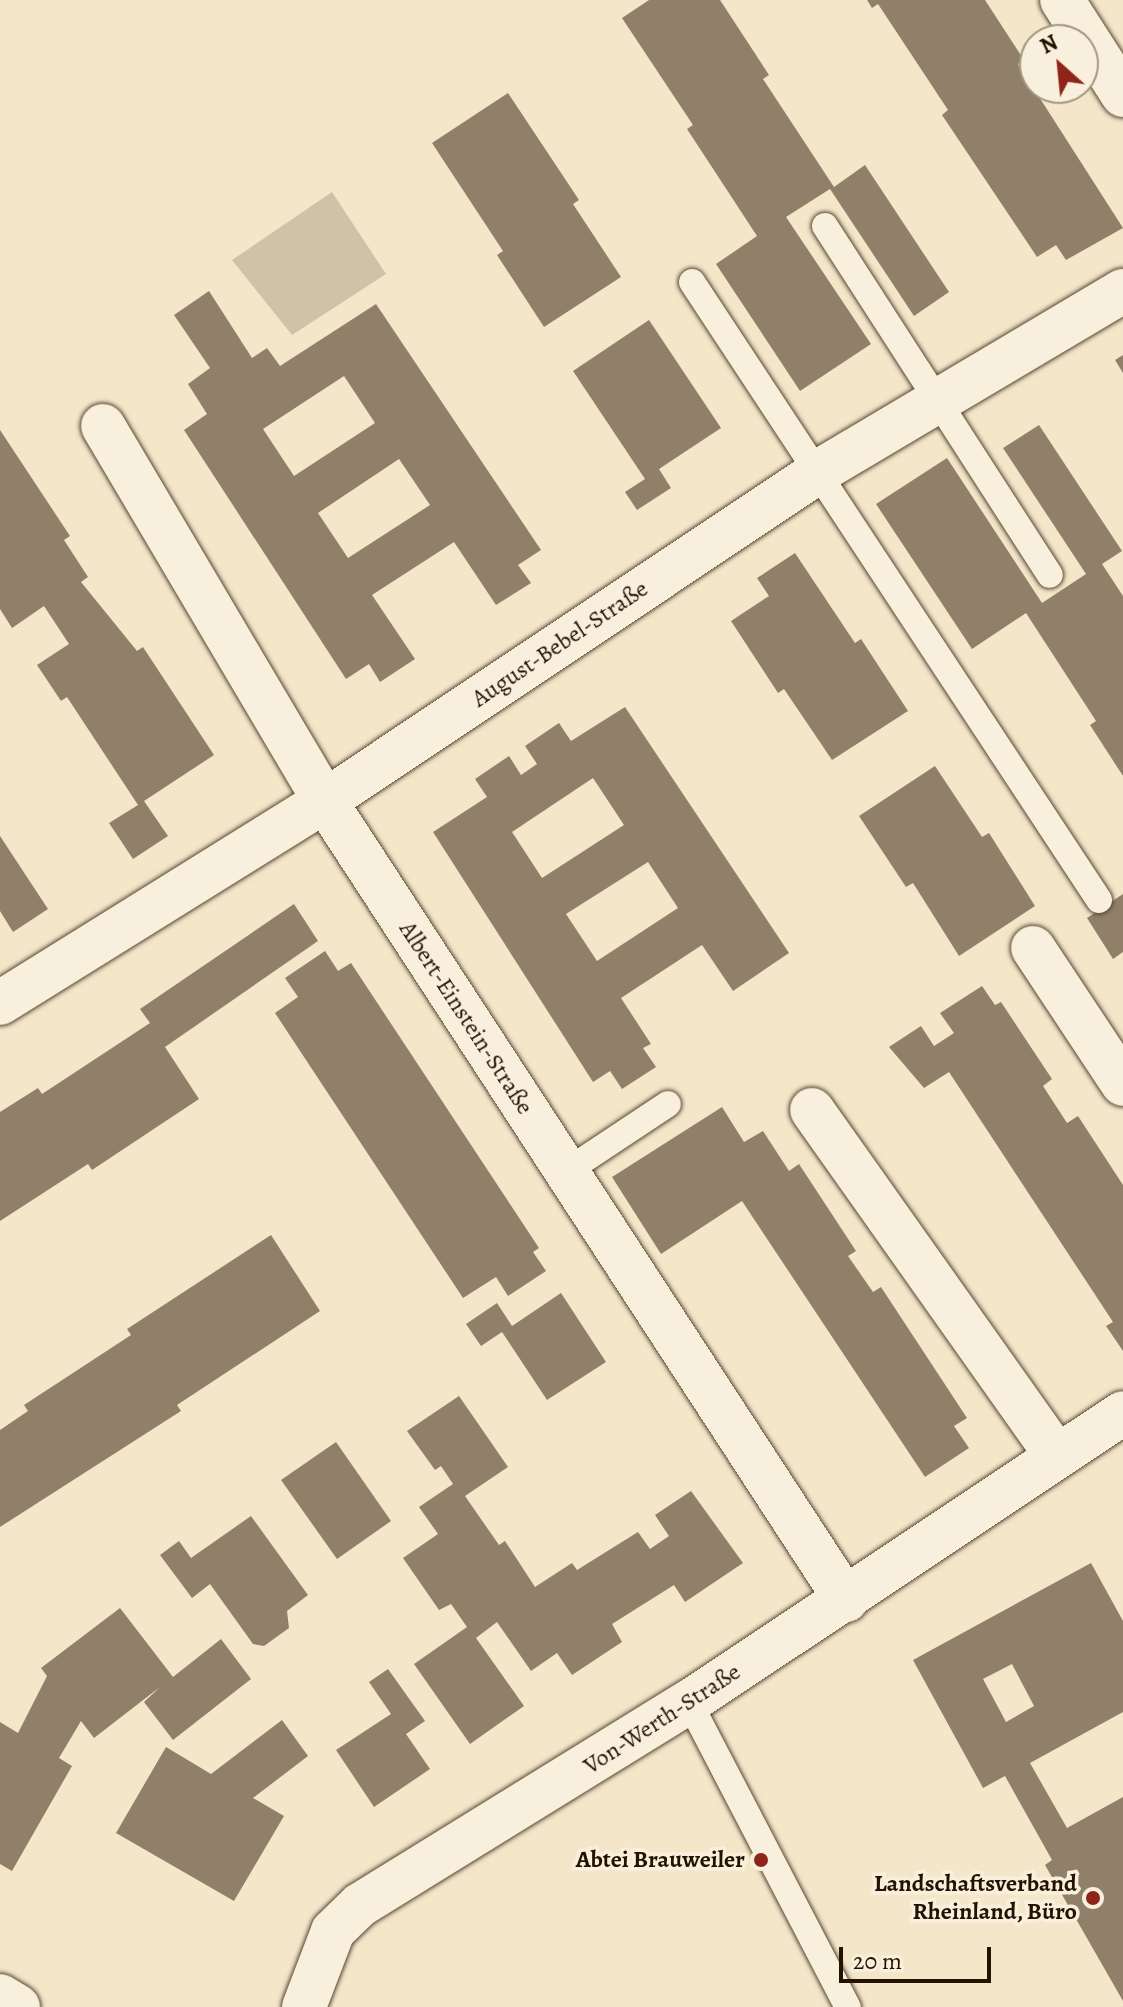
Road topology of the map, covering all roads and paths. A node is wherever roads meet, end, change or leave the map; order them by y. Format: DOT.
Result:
graph roads {
  1 [pos="1062,0"];
  2 [pos="1123,95"];
  3 [pos="825,226"];
  4 [pos="692,282"];
  5 [pos="1123,291"];
  6 [pos="940,397"];
  7 [pos="103,426"];
  8 [pos="818,472"];
  9 [pos="1050,575"];
  10 [pos="325,801"];
  11 [pos="1099,900"];
  12 [pos="1033,948"];
  13 [pos="0,1003"];
  14 [pos="1123,1084"];
  15 [pos="668,1104"];
  16 [pos="812,1110"];
  17 [pos="567,1171"];
  18 [pos="1123,1413"];
  19 [pos="1056,1455"];
  20 [pos="846,1600"];
  21 [pos="689,1702"];
  22 [pos="0,1996"];
  23 [pos="18,2007"];
  24 [pos="304,2007"];
  25 [pos="848,2007"];
  1 -- 2 [label="street"];
  3 -- 6 [label="lane"];
  4 -- 8 [label="lane"];
  5 -- 6 [label="street, August-Bebel-Straße"];
  6 -- 8 [label="street, August-Bebel-Straße"];
  6 -- 9 [label="lane"];
  7 -- 10 [label="street, Albert-Einstein-Straße"];
  8 -- 10 [label="street, August-Bebel-Straße"];
  8 -- 11 [label="lane"];
  10 -- 13 [label="street, August-Bebel-Straße"];
  10 -- 17 [label="street, Albert-Einstein-Straße"];
  12 -- 14 [label="street"];
  15 -- 17 [label="lane"];
  16 -- 19 [label="street"];
  17 -- 20 [label="street, Albert-Einstein-Straße"];
  18 -- 19 [label="street, Von-Werth-Straße"];
  19 -- 20 [label="street, Von-Werth-Straße"];
  20 -- 21 [label="street, Von-Werth-Straße"];
  21 -- 24 [label="street, Von-Werth-Straße"];
  21 -- 25 [label="lane"];
  22 -- 23 [label="street"];
}
